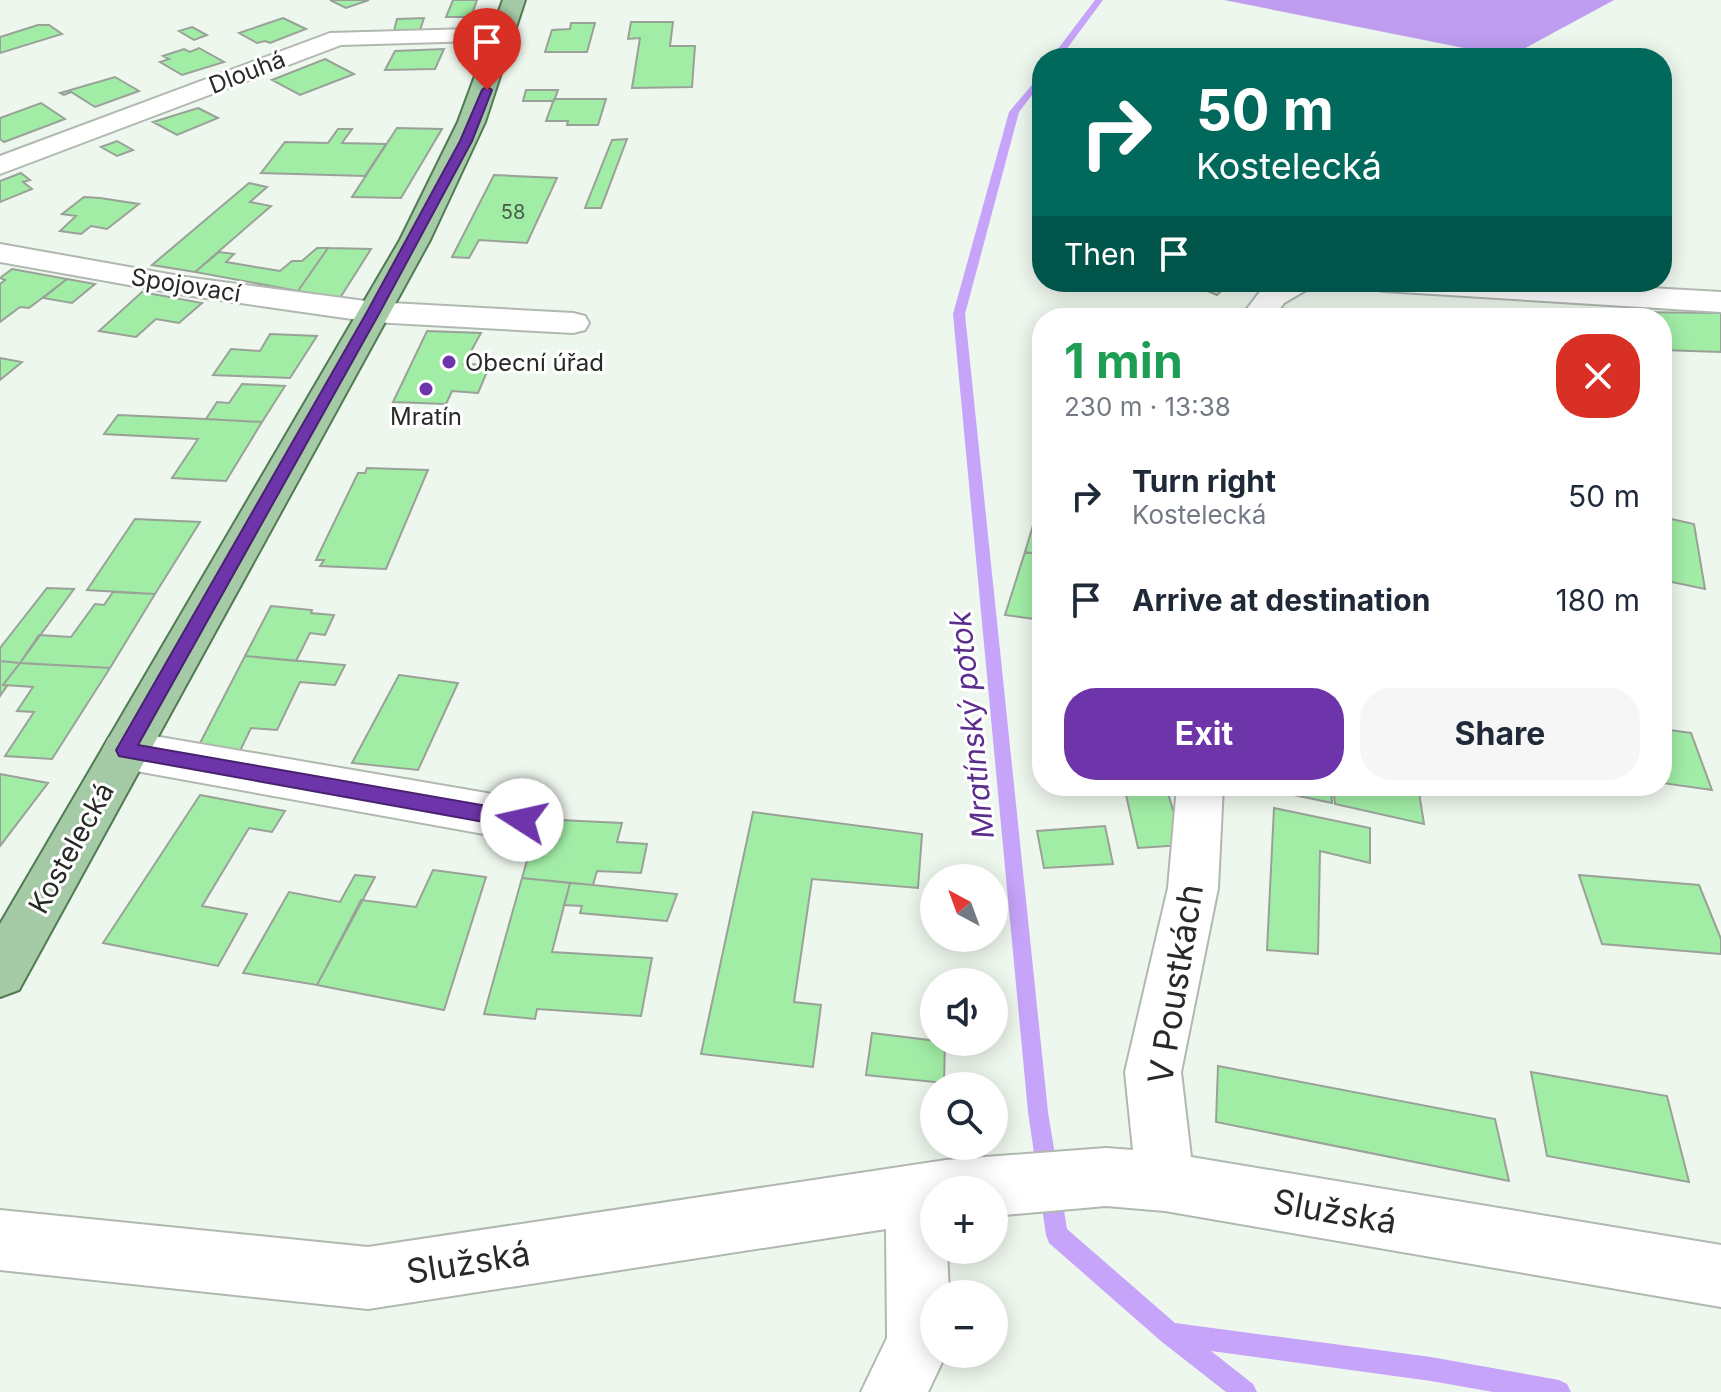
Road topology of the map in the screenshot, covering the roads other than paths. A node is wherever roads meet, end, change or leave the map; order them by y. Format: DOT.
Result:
graph roads {
  1 [pos="514,0"];
  2 [pos="505,35"];
  3 [pos="0,166"];
  4 [pos="0,253"];
  5 [pos="1280,292"];
  6 [pos="1552,292"];
  7 [pos="1721,302"];
  8 [pos="1264,308"];
  9 [pos="373,312"];
  10 [pos="573,323"];
  11 [pos="125,750"];
  12 [pos="1199,796"];
  13 [pos="522,820"];
  14 [pos="13,924"];
  15 [pos="0,972"];
  16 [pos="1165,1182"];
  17 [pos="1008,1185"];
  18 [pos="920,1194"];
  19 [pos="0,1240"];
  20 [pos="929,1264"];
  21 [pos="1721,1276"];
  22 [pos="894,1392"];
  1 -- 2 [label="main road, Kostelecká"];
  2 -- 3 [label="street, Dlouhá"];
  2 -- 9 [label="main road, Kostelecká"];
  4 -- 9 [label="street, Spojovací"];
  5 -- 8 [label="street"];
  6 -- 7 [label="street"];
  9 -- 10 [label="street, Spojovací"];
  9 -- 11 [label="main road, Kostelecká"];
  11 -- 13 [label="street"];
  11 -- 14 [label="main road, Kostelecká"];
  12 -- 16 [label="street, V Poustkách"];
  14 -- 15 [label="main road, Kostelecká"];
  16 -- 17 [label="street, Služská"];
  16 -- 21 [label="street, Služská"];
  18 -- 19 [label="street, Služská"];
  20 -- 22 [label="street"];
}
